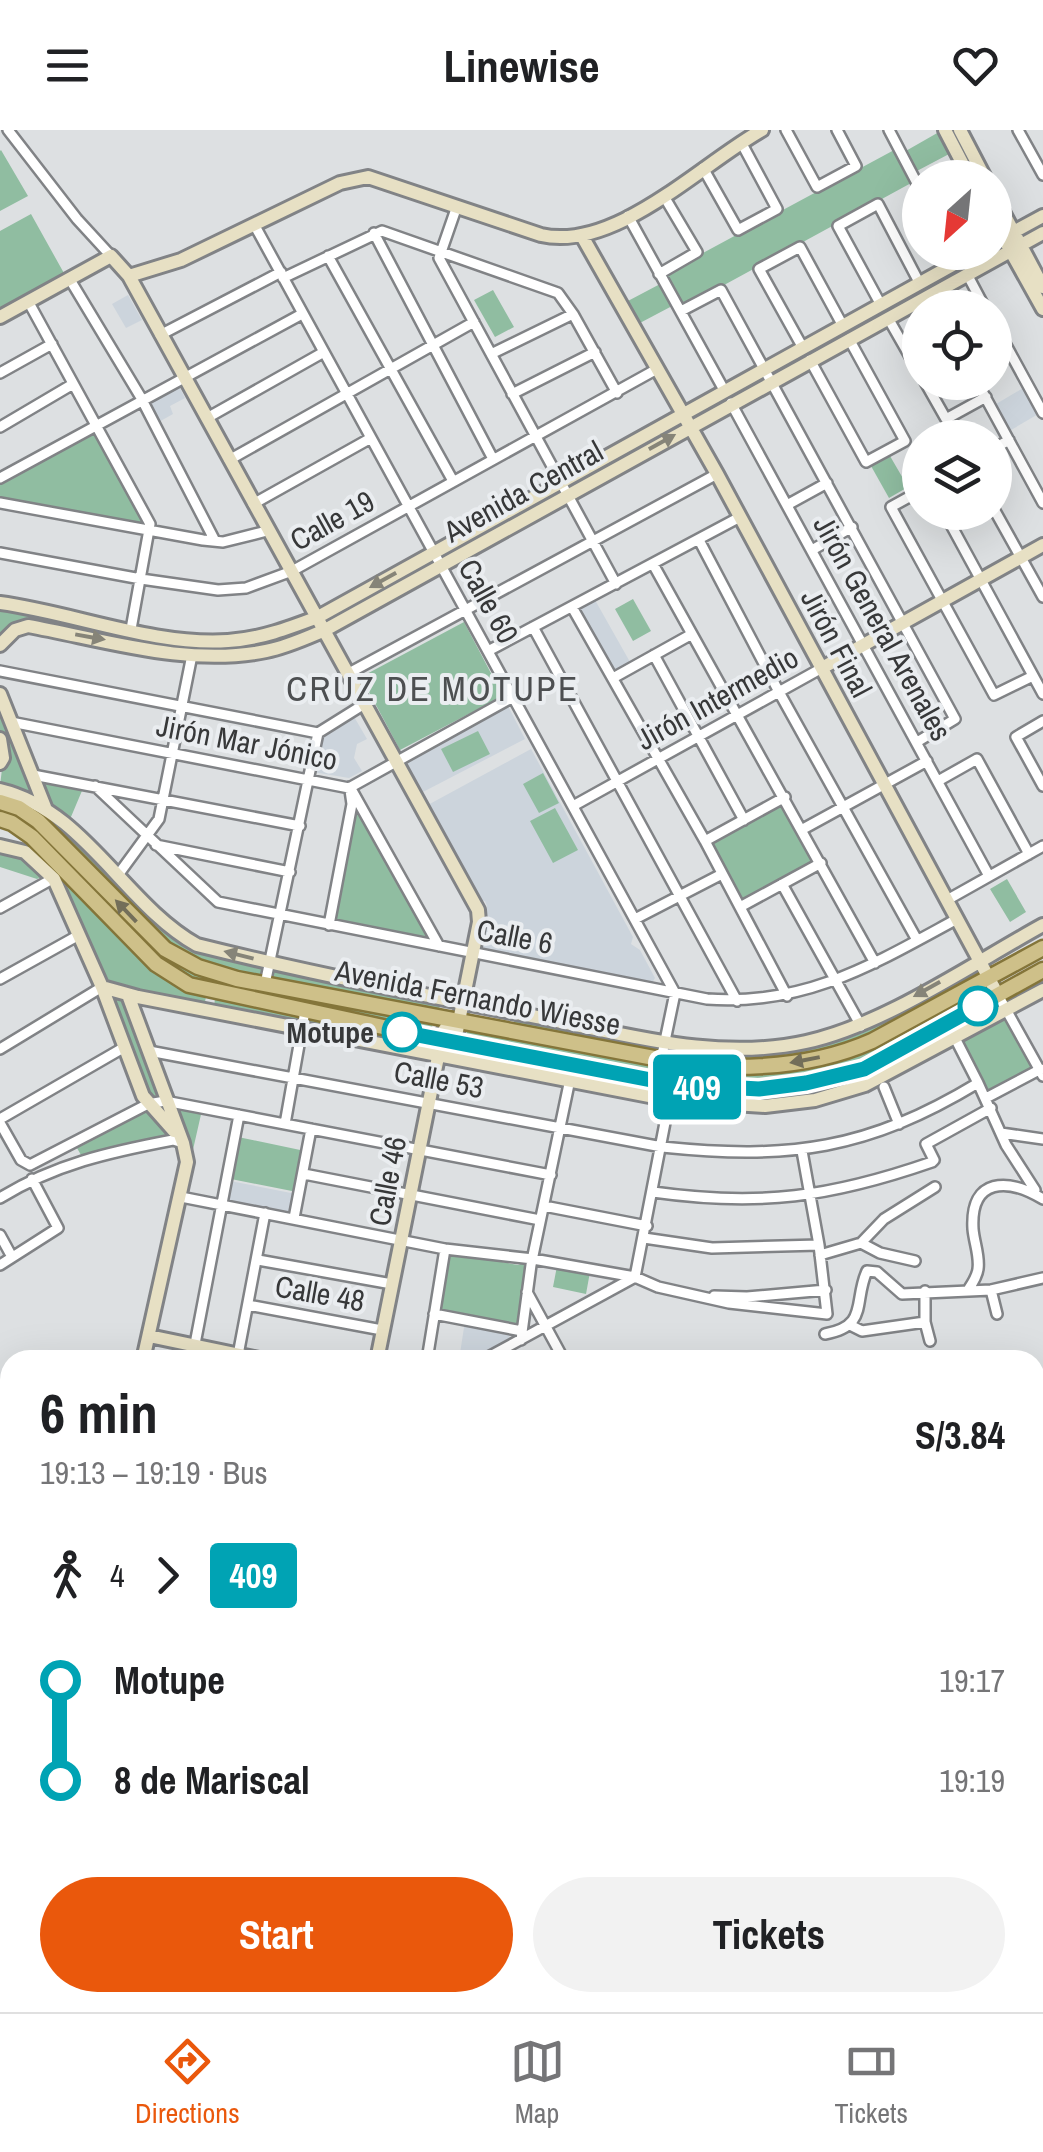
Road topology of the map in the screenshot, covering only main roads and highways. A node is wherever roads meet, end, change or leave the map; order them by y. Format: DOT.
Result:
graph roads {
  1 [pos="945,130"];
  2 [pos="960,130"];
  3 [pos="758,131"];
  4 [pos="961,160"];
  5 [pos="976,160"];
  6 [pos="1043,216"];
  7 [pos="1043,232"];
  8 [pos="582,236"];
  9 [pos="560,239"];
  10 [pos="1012,239"];
  11 [pos="1012,240"];
  12 [pos="1012,245"];
  13 [pos="1012,247"];
  14 [pos="594,258"];
  15 [pos="953,270"];
  16 [pos="129,276"];
  17 [pos="1043,286"];
  18 [pos="933,290"];
  19 [pos="902,305"];
  20 [pos="1043,309"];
  21 [pos="0,317"];
  22 [pos="728,397"];
  23 [pos="682,413"];
  24 [pos="690,426"];
  25 [pos="1043,545"];
  26 [pos="0,603"];
  27 [pos="318,616"];
  28 [pos="325,630"];
  29 [pos="0,645"];
  30 [pos="822,668"];
  31 [pos="0,694"];
  32 [pos="0,740"];
  33 [pos="0,763"];
  34 [pos="0,790"];
  35 [pos="0,802"];
  36 [pos="45,807"];
  37 [pos="0,819"];
  38 [pos="56,838"];
  39 [pos="0,846"];
  40 [pos="71,877"];
  41 [pos="1043,926"];
  42 [pos="1043,948"];
  43 [pos="979,960"];
  44 [pos="1043,970"];
  45 [pos="989,978"];
  46 [pos="102,987"];
  47 [pos="1043,990"];
  48 [pos="128,994"];
  49 [pos="998,995"];
  50 [pos="461,1002"];
  51 [pos="457,1020"];
  52 [pos="440,1048"];
  53 [pos="571,1072"];
  54 [pos="185,1148"];
  55 [pos="149,1336"];
  56 [pos="146,1350"];
  57 [pos="212,1350"];
  58 [pos="378,1350"];
  1 -- 4 [label="main road"];
  2 -- 5 [label="main road"];
  3 -- 8 [label="main road"];
  6 -- 10 [label="main road, Avenida Central"];
  7 -- 11 [label="main road, Avenida Central"];
  8 -- 9 [label="main road"];
  8 -- 14 [label="main road, Jirón Final"];
  9 -- 14 [label="main road"];
  9 -- 16 [label="main road"];
  12 -- 17 [label="main road"];
  13 -- 20 [label="main road"];
  14 -- 23 [label="main road, Jirón Final"];
  15 -- 18 [label="main road, Avenida Central"];
  16 -- 21 [label="main road"];
  16 -- 27 [label="main road"];
  19 -- 22 [label="main road, Avenida Central"];
  22 -- 23 [label="main road, Avenida Central"];
  22 -- 24 [label="main road, Avenida Central"];
  23 -- 24 [label="main road, Jirón Final"];
  23 -- 27 [label="main road, Avenida Central, one-way"];
  28 -- 24 [label="main road, Avenida Central, one-way"];
  24 -- 30 [label="main road, Jirón Final"];
  25 -- 30 [label="main road, Jirón Intermedio"];
  26 -- 27 [label="main road, Avenida Central"];
  27 -- 28 [label="main road"];
  29 -- 28 [label="main road, Avenida Central, one-way"];
  28 -- 50 [label="main road"];
  30 -- 43 [label="main road, Jirón Final"];
  31 -- 36 [label="main road"];
  32 -- 33 [label="main road"];
  34 -- 36 [label="main road, Avenida Fernando Wiesse"];
  35 -- 38 [label="main road, Avenida Fernando Wiesse"];
  36 -- 38 [label="main road"];
  50 -- 36 [label="main road, Avenida Fernando Wiesse, one-way"];
  37 -- 40 [label="main road, Avenida Fernando Wiesse"];
  38 -- 40 [label="main road, Avenida Fernando Wiesse"];
  39 -- 40 [label="main road, Avenida Fernando Wiesse"];
  40 -- 46 [label="main road, Avenida Fernando Wiesse"];
  51 -- 40 [label="main road, Avenida Fernando Wiesse, one-way"];
  40 -- 52 [label="main road, Avenida Fernando Wiesse"];
  41 -- 43 [label="main road, Avenida Fernando Wiesse"];
  42 -- 45 [label="main road, Avenida Fernando Wiesse"];
  43 -- 45 [label="main road, Jirón Final"];
  43 -- 50 [label="main road, Avenida Fernando Wiesse, one-way"];
  44 -- 49 [label="main road, Avenida Fernando Wiesse"];
  45 -- 49 [label="main road, Jirón Final"];
  45 -- 51 [label="main road, Avenida Fernando Wiesse, one-way"];
  46 -- 48 [label="main road, Avenida Fernando Wiesse"];
  46 -- 54 [label="main road"];
  47 -- 53 [label="main road, Avenida Fernando Wiesse"];
  48 -- 52 [label="main road, Avenida Fernando Wiesse"];
  48 -- 54 [label="main road"];
  49 -- 53 [label="main road, Avenida Fernando Wiesse"];
  50 -- 51 [label="main road"];
  51 -- 52 [label="main road, Calle 46"];
  52 -- 53 [label="main road, Avenida Fernando Wiesse"];
  52 -- 58 [label="main road, Calle 46"];
  54 -- 55 [label="main road"];
  54 -- 55 [label="main road"];
  55 -- 56 [label="main road"];
  55 -- 57 [label="main road"];
}
